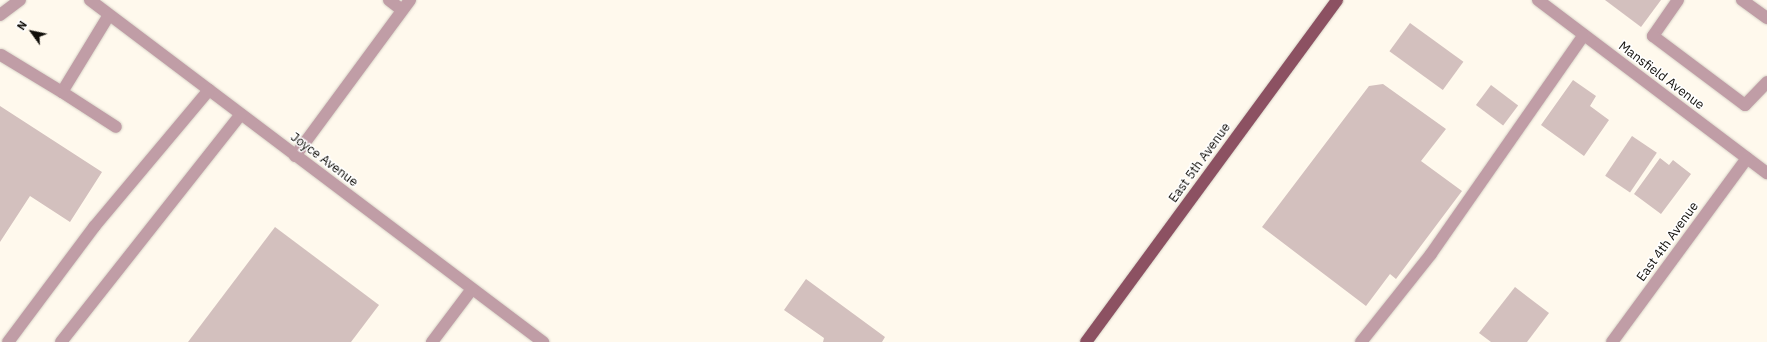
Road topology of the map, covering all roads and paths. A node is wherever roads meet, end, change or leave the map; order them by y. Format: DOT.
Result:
graph roads {
  1 [pos="20,0"];
  2 [pos="90,0"];
  3 [pos="389,0"];
  4 [pos="410,0"];
  5 [pos="1337,0"];
  6 [pos="1538,0"];
  7 [pos="1678,0"];
  8 [pos="1742,0"];
  9 [pos="402,10"];
  10 [pos="0,15"];
  11 [pos="109,15"];
  12 [pos="1767,18"];
  13 [pos="1584,35"];
  14 [pos="1,55"];
  15 [pos="1767,82"];
  16 [pos="209,90"];
  17 [pos="62,92"];
  18 [pos="241,114"];
  19 [pos="116,127"];
  20 [pos="295,156"];
  21 [pos="1747,158"];
  22 [pos="1767,173"];
  23 [pos="472,289"];
  24 [pos="8,342"];
  25 [pos="61,342"];
  26 [pos="432,342"];
  27 [pos="543,342"];
  28 [pos="1086,342"];
  29 [pos="1361,342"];
  30 [pos="1612,342"];
  1 -- 10 [label="street"];
  2 -- 11 [label="street, Joyce Avenue"];
  3 -- 9 [label="street"];
  4 -- 9 [label="street"];
  5 -- 28 [label="main road, East 5th Avenue"];
  6 -- 13 [label="street, Mansfield Avenue"];
  7 -- 15 [label="street"];
  8 -- 12 [label="street"];
  9 -- 20 [label="street"];
  11 -- 16 [label="street, Joyce Avenue"];
  11 -- 17 [label="street"];
  13 -- 21 [label="street, Mansfield Avenue"];
  13 -- 29 [label="street"];
  14 -- 17 [label="street"];
  16 -- 18 [label="street, Joyce Avenue"];
  16 -- 24 [label="street"];
  17 -- 19 [label="street"];
  18 -- 20 [label="street, Joyce Avenue"];
  18 -- 25 [label="street"];
  20 -- 23 [label="street, Joyce Avenue"];
  21 -- 22 [label="street, Mansfield Avenue"];
  21 -- 30 [label="street, East 4th Avenue"];
  23 -- 26 [label="street"];
  23 -- 27 [label="street, Joyce Avenue"];
}
